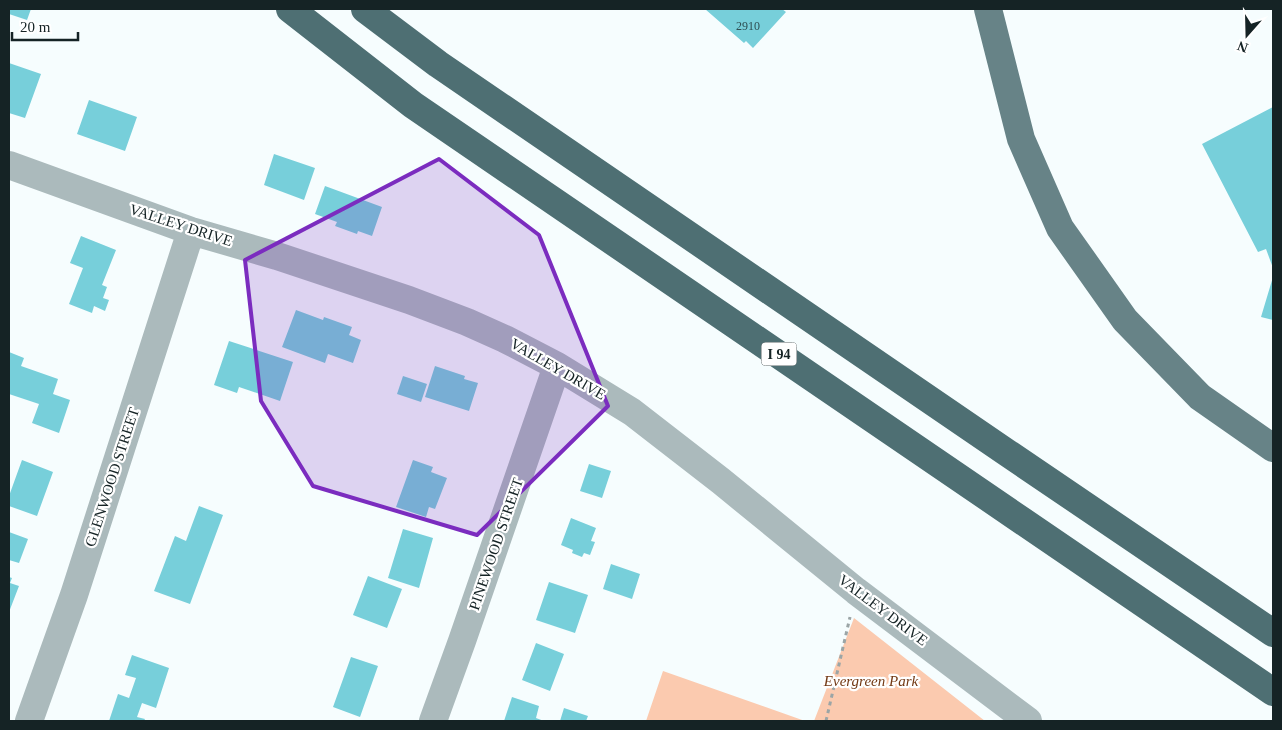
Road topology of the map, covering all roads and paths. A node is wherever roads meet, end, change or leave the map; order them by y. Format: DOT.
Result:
graph roads {
  1 [pos="290,9"];
  2 [pos="365,9"];
  3 [pos="988,9"];
  4 [pos="9,165"];
  5 [pos="191,230"];
  6 [pos="557,366"];
  7 [pos="1273,448"];
  8 [pos="856,591"];
  9 [pos="1273,633"];
  10 [pos="1273,692"];
  11 [pos="29,721"];
  12 [pos="433,721"];
  13 [pos="826,721"];
  14 [pos="1028,721"];
  1 -- 10 [label="highway, I 94"];
  2 -- 9 [label="highway"];
  3 -- 7 [label="main road"];
  4 -- 5 [label="street, VALLEY DRIVE"];
  5 -- 6 [label="street, VALLEY DRIVE"];
  5 -- 11 [label="street, GLENWOOD STREET"];
  6 -- 8 [label="street, VALLEY DRIVE"];
  6 -- 12 [label="street, PINEWOOD STREET"];
  8 -- 13 [label="path"];
  8 -- 14 [label="street, VALLEY DRIVE"];
}
